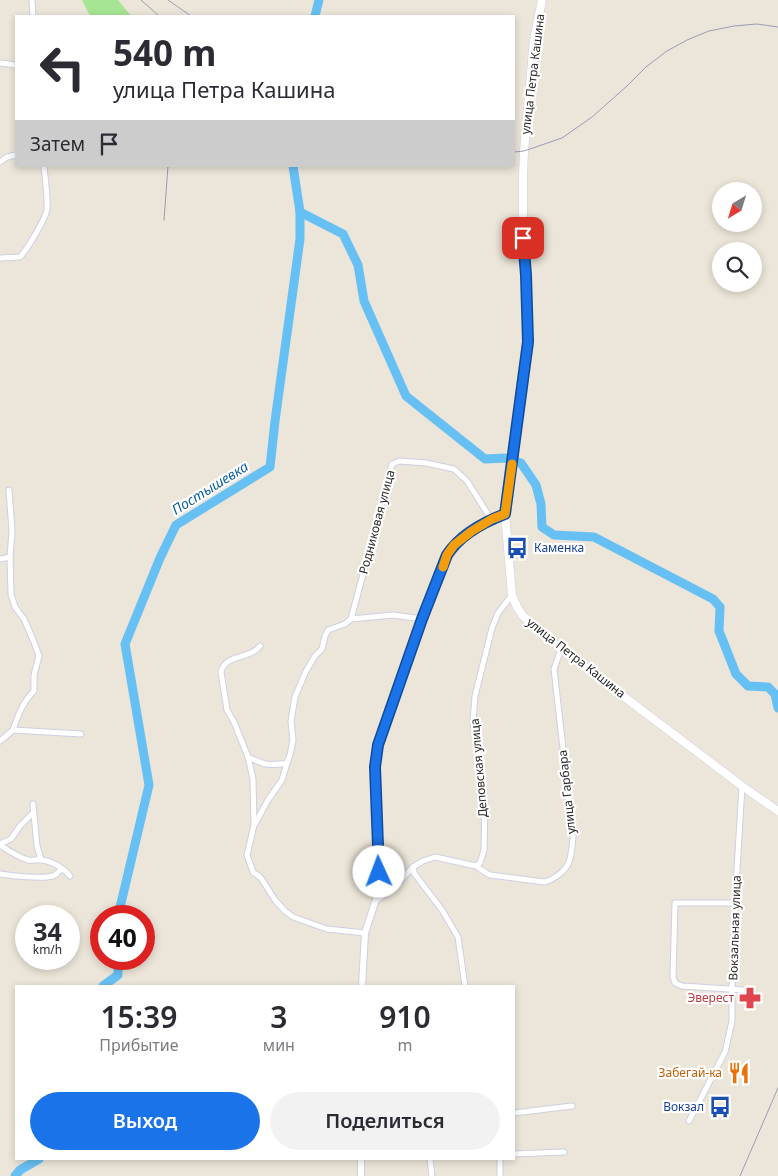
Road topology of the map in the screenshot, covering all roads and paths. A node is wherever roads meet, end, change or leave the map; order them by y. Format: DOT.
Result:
graph roads {
  1 [pos="32,0"];
  2 [pos="542,0"];
  3 [pos="34,15"];
  4 [pos="0,63"];
  5 [pos="15,65"];
  6 [pos="15,155"];
  7 [pos="0,162"];
  8 [pos="44,167"];
  9 [pos="0,258"];
  10 [pos="9,490"];
  11 [pos="505,514"];
  12 [pos="492,519"];
  13 [pos="10,557"];
  14 [pos="0,559"];
  15 [pos="512,595"];
  16 [pos="351,619"];
  17 [pos="422,619"];
  18 [pos="260,646"];
  19 [pos="561,649"];
  20 [pos="13,730"];
  21 [pos="81,734"];
  22 [pos="0,741"];
  23 [pos="248,757"];
  24 [pos="287,763"];
  25 [pos="742,786"];
  26 [pos="32,804"];
  27 [pos="778,810"];
  28 [pos="33,813"];
  29 [pos="254,825"];
  30 [pos="0,845"];
  31 [pos="41,860"];
  32 [pos="476,866"];
  33 [pos="414,867"];
  34 [pos="62,868"];
  35 [pos="0,874"];
  36 [pos="70,876"];
  37 [pos="376,901"];
  38 [pos="735,903"];
  39 [pos="365,933"];
  40 [pos="362,985"];
  41 [pos="465,985"];
  42 [pos="732,989"];
  43 [pos="744,990"];
  44 [pos="572,1106"];
  45 [pos="515,1113"];
  46 [pos="690,1121"];
  47 [pos="564,1152"];
  48 [pos="515,1154"];
  49 [pos="361,1160"];
  50 [pos="430,1160"];
  51 [pos="500,1160"];
  52 [pos="361,1176"];
  53 [pos="432,1176"];
  54 [pos="500,1176"];
  1 -- 3 [label="street"];
  2 -- 11 [label="main road, улица Петра Кашина"];
  4 -- 5 [label="street"];
  6 -- 7 [label="street"];
  8 -- 9 [label="street"];
  10 -- 13 [label="street"];
  11 -- 12 [label="street"];
  11 -- 15 [label="main road, улица Петра Кашина"];
  12 -- 16 [label="street, Родниковая улица"];
  12 -- 17 [label="street"];
  13 -- 14 [label="street"];
  13 -- 20 [label="street"];
  15 -- 19 [label="main road, улица Петра Кашина"];
  15 -- 32 [label="street, Деповская улица"];
  16 -- 17 [label="street"];
  16 -- 24 [label="street"];
  17 -- 37 [label="street"];
  18 -- 23 [label="street"];
  19 -- 25 [label="main road, улица Петра Кашина"];
  19 -- 32 [label="street, улица Гарбара"];
  20 -- 21 [label="street"];
  20 -- 22 [label="street"];
  23 -- 24 [label="street"];
  23 -- 29 [label="street"];
  24 -- 29 [label="street"];
  25 -- 27 [label="main road, улица Петра Кашина"];
  25 -- 38 [label="street, Вокзальная улица"];
  26 -- 28 [label="street"];
  28 -- 30 [label="street"];
  28 -- 31 [label="street"];
  29 -- 39 [label="street"];
  30 -- 31 [label="street"];
  31 -- 34 [label="street"];
  32 -- 33 [label="street"];
  33 -- 37 [label="street"];
  33 -- 41 [label="street"];
  34 -- 35 [label="street"];
  34 -- 36 [label="street"];
  37 -- 39 [label="street"];
  38 -- 42 [label="street, Вокзальная улица"];
  38 -- 42 [label="street"];
  39 -- 40 [label="street"];
  42 -- 43 [label="street"];
  42 -- 46 [label="street, Вокзальная улица"];
  44 -- 45 [label="street"];
  47 -- 48 [label="street"];
  49 -- 52 [label="street"];
  50 -- 53 [label="street"];
  51 -- 54 [label="street"];
}
